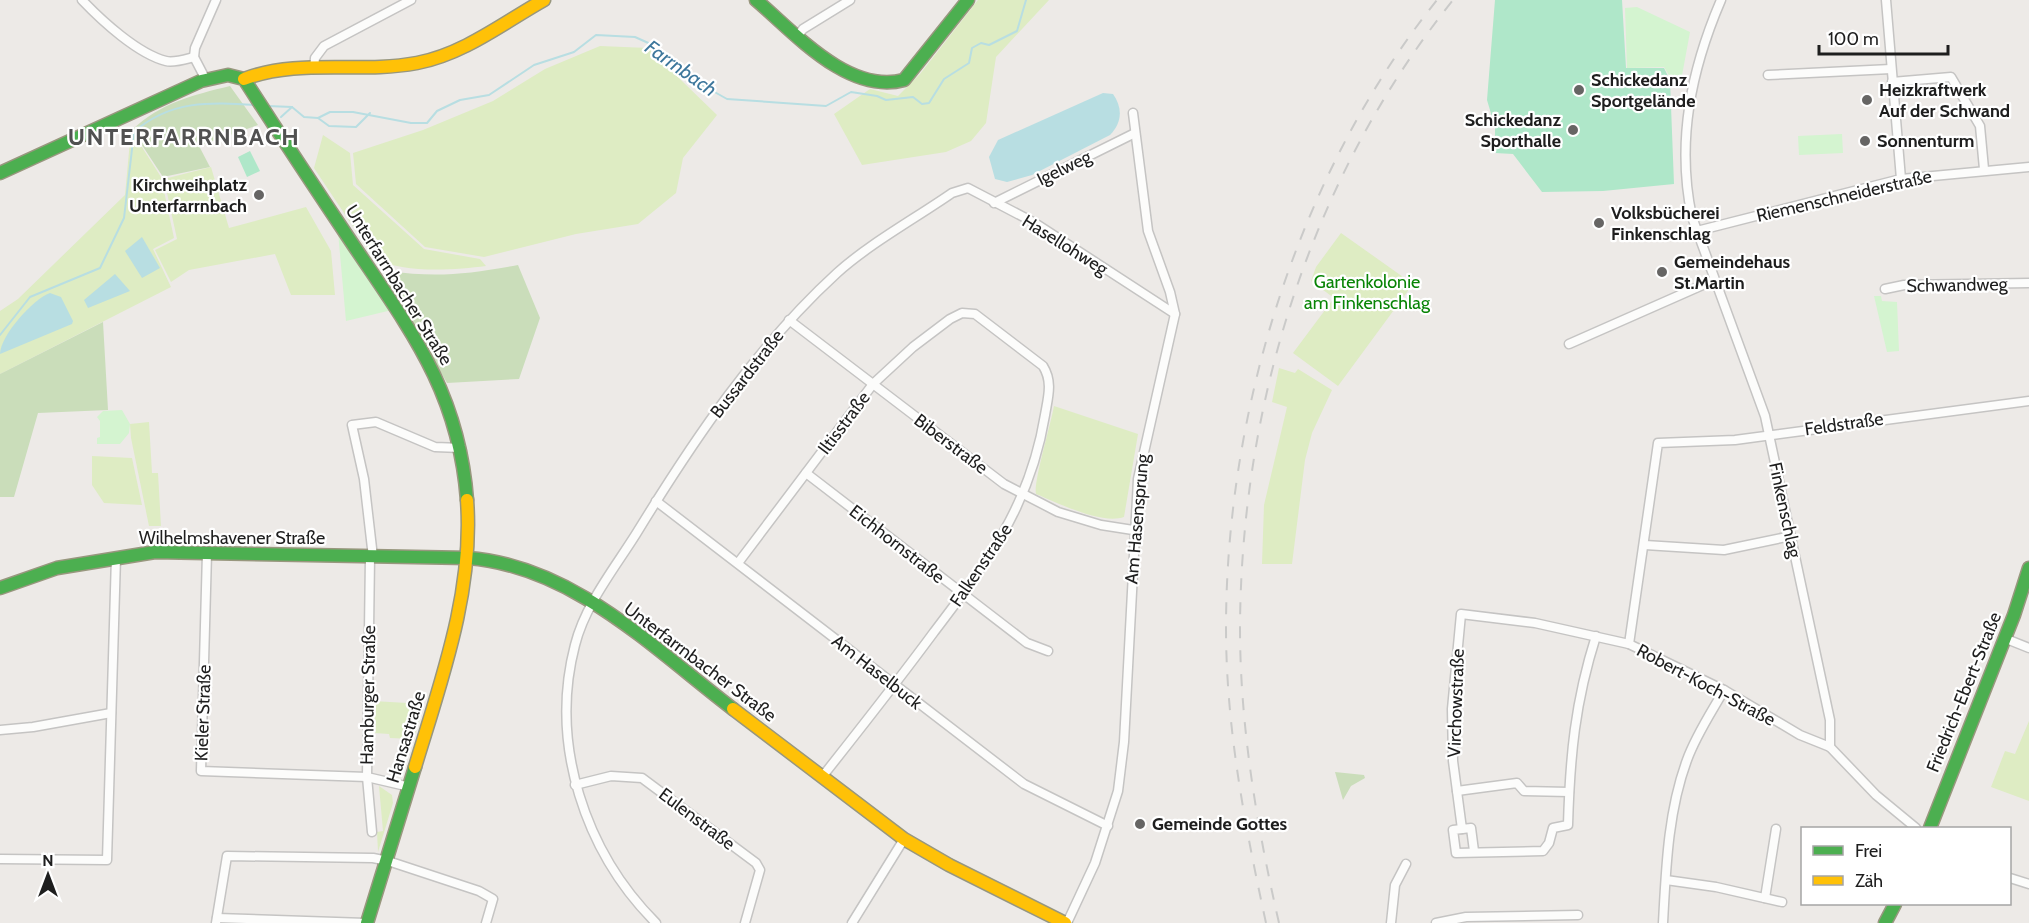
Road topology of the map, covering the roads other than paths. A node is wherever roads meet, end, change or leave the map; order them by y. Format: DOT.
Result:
graph roads {
  1 [pos="82,0"];
  2 [pos="216,0"];
  3 [pos="411,0"];
  4 [pos="544,0"];
  5 [pos="756,0"];
  6 [pos="850,0"];
  7 [pos="968,0"];
  8 [pos="1721,0"];
  9 [pos="1886,0"];
  10 [pos="797,37"];
  11 [pos="194,57"];
  12 [pos="314,69"];
  13 [pos="1891,69"];
  14 [pos="1768,75"];
  15 [pos="206,80"];
  16 [pos="244,80"];
  17 [pos="1892,82"];
  18 [pos="1133,113"];
  19 [pos="1135,133"];
  20 [pos="2029,167"];
  21 [pos="1984,169"];
  22 [pos="0,173"];
  23 [pos="1901,179"];
  24 [pos="952,193"];
  25 [pos="994,203"];
  26 [pos="1697,231"];
  27 [pos="1714,280"];
  28 [pos="2029,283"];
  29 [pos="1885,289"];
  30 [pos="975,314"];
  31 [pos="1175,314"];
  32 [pos="789,320"];
  33 [pos="1569,344"];
  34 [pos="873,384"];
  35 [pos="2029,401"];
  36 [pos="1769,434"];
  37 [pos="460,448"];
  38 [pos="806,473"];
  39 [pos="1023,495"];
  40 [pos="656,501"];
  41 [pos="1133,530"];
  42 [pos="1791,536"];
  43 [pos="1645,545"];
  44 [pos="207,553"];
  45 [pos="116,557"];
  46 [pos="371,557"];
  47 [pos="468,558"];
  48 [pos="738,563"];
  49 [pos="2029,568"];
  50 [pos="0,588"];
  51 [pos="962,595"];
  52 [pos="593,602"];
  53 [pos="1461,614"];
  54 [pos="1596,636"];
  55 [pos="2004,638"];
  56 [pos="1629,644"];
  57 [pos="2029,648"];
  58 [pos="1048,651"];
  59 [pos="894,686"];
  60 [pos="1724,690"];
  61 [pos="111,713"];
  62 [pos="0,730"];
  63 [pos="1830,747"];
  64 [pos="367,777"];
  65 [pos="822,777"];
  66 [pos="575,785"];
  67 [pos="410,787"];
  68 [pos="1457,791"];
  69 [pos="1569,792"];
  70 [pos="1108,826"];
  71 [pos="1915,827"];
  72 [pos="1930,827"];
  73 [pos="1462,829"];
  74 [pos="1776,829"];
  75 [pos="372,832"];
  76 [pos="904,839"];
  77 [pos="1474,851"];
  78 [pos="0,859"];
  79 [pos="388,861"];
  80 [pos="1406,864"];
  81 [pos="2011,878"];
  82 [pos="1666,880"];
  83 [pos="2029,884"];
  84 [pos="1765,898"];
  85 [pos="1782,902"];
  86 [pos="1894,905"];
  87 [pos="1578,915"];
  88 [pos="217,920"];
  89 [pos="1467,920"];
  90 [pos="296,922"];
  91 [pos="366,923"];
  92 [pos="486,923"];
  93 [pos="656,923"];
  94 [pos="745,923"];
  95 [pos="852,923"];
  96 [pos="1066,923"];
  97 [pos="1391,923"];
  98 [pos="1436,923"];
  99 [pos="1663,923"];
  100 [pos="1885,923"];
  1 -- 11 [label="street"];
  2 -- 11 [label="street"];
  3 -- 12 [label="street"];
  4 -- 12 [label="street"];
  5 -- 10 [label="street"];
  6 -- 10 [label="street"];
  7 -- 10 [label="street"];
  8 -- 26 [label="street, Finkenschlag"];
  9 -- 13 [label="street"];
  11 -- 15 [label="street"];
  12 -- 16 [label="street"];
  13 -- 14 [label="street"];
  13 -- 17 [label="street"];
  15 -- 16 [label="street"];
  15 -- 22 [label="street"];
  16 -- 37 [label="street, Unterfarrnbacher Straße"];
  17 -- 21 [label="street"];
  17 -- 23 [label="street"];
  18 -- 19 [label="street, Am Hasensprung"];
  19 -- 25 [label="street, Igelweg"];
  19 -- 31 [label="street, Am Hasensprung"];
  20 -- 21 [label="street, Riemenschneiderstraße"];
  21 -- 23 [label="street, Riemenschneiderstraße"];
  23 -- 26 [label="street, Riemenschneiderstraße"];
  24 -- 25 [label="street, Hasellohweg"];
  24 -- 32 [label="street, Bussardstraße"];
  25 -- 31 [label="street, Hasellohweg"];
  26 -- 27 [label="street, Finkenschlag"];
  27 -- 33 [label="street"];
  27 -- 36 [label="street, Finkenschlag"];
  28 -- 29 [label="street, Schwandweg"];
  30 -- 34 [label="street, Iltisstraße"];
  30 -- 39 [label="street, Falkenstraße"];
  31 -- 41 [label="street, Am Hasensprung"];
  32 -- 34 [label="street, Biberstraße"];
  32 -- 40 [label="street, Bussardstraße"];
  34 -- 38 [label="street, Iltisstraße"];
  34 -- 39 [label="street, Biberstraße"];
  35 -- 36 [label="street, Feldstraße"];
  36 -- 42 [label="street, Finkenschlag"];
  36 -- 43 [label="street, Feldstraße"];
  37 -- 46 [label="street, Hamburger Straße"];
  37 -- 47 [label="street, Unterfarrnbacher Straße"];
  38 -- 48 [label="street, Iltisstraße"];
  38 -- 51 [label="street, Eichhornstraße"];
  39 -- 41 [label="street, Biberstraße"];
  39 -- 51 [label="street, Falkenstraße"];
  40 -- 48 [label="street, Am Haselbuck"];
  40 -- 52 [label="street, Bussardstraße"];
  41 -- 70 [label="street, Am Hasensprung"];
  42 -- 43 [label="street"];
  42 -- 63 [label="street, Finkenschlag"];
  43 -- 56 [label="street"];
  44 -- 45 [label="street, Wilhelmshavener Straße"];
  44 -- 46 [label="street, Wilhelmshavener Straße"];
  44 -- 64 [label="street, Kieler Straße"];
  45 -- 50 [label="street, Wilhelmshavener Straße"];
  45 -- 61 [label="street"];
  46 -- 47 [label="street, Wilhelmshavener Straße"];
  46 -- 64 [label="street, Hamburger Straße"];
  47 -- 52 [label="street, Unterfarrnbacher Straße"];
  47 -- 67 [label="street, Hansastraße"];
  48 -- 59 [label="street, Am Haselbuck"];
  49 -- 55 [label="street, Friedrich-Ebert-Straße"];
  51 -- 58 [label="street, Eichhornstraße"];
  51 -- 59 [label="street, Falkenstraße"];
  52 -- 65 [label="street, Unterfarrnbacher Straße"];
  52 -- 66 [label="street, Bussardstraße"];
  53 -- 54 [label="street, Robert-Koch-Straße"];
  53 -- 68 [label="street, Virchowstraße"];
  54 -- 56 [label="street, Robert-Koch-Straße"];
  54 -- 69 [label="street"];
  55 -- 57 [label="street"];
  55 -- 72 [label="street, Friedrich-Ebert-Straße"];
  56 -- 60 [label="street, Robert-Koch-Straße"];
  59 -- 65 [label="street, Falkenstraße"];
  59 -- 70 [label="street, Am Haselbuck"];
  60 -- 63 [label="street, Robert-Koch-Straße"];
  60 -- 82 [label="street"];
  61 -- 62 [label="street"];
  61 -- 78 [label="street"];
  63 -- 71 [label="street, Robert-Koch-Straße"];
  64 -- 67 [label="street, Kieler Straße"];
  64 -- 75 [label="street, Hamburger Straße"];
  65 -- 76 [label="street, Unterfarrnbacher Straße"];
  66 -- 93 [label="street, Bussardstraße"];
  66 -- 94 [label="street, Eulenstraße"];
  67 -- 79 [label="street, Hansastraße"];
  68 -- 69 [label="street"];
  68 -- 73 [label="street, Virchowstraße"];
  69 -- 77 [label="street, Virchowstraße"];
  70 -- 96 [label="street, Am Hasensprung"];
  73 -- 77 [label="street, Virchowstraße"];
  73 -- 77 [label="street, Virchowstraße"];
  74 -- 84 [label="street"];
  76 -- 95 [label="street"];
  76 -- 96 [label="street, Unterfarrnbacher Straße"];
  79 -- 88 [label="street"];
  79 -- 91 [label="street, Hansastraße"];
  79 -- 92 [label="street"];
  80 -- 97 [label="street"];
  81 -- 83 [label="street"];
  82 -- 84 [label="street"];
  82 -- 99 [label="street"];
  84 -- 85 [label="street"];
  86 -- 100 [label="street"];
  87 -- 89 [label="street"];
  88 -- 90 [label="street"];
  89 -- 98 [label="street"];
  90 -- 91 [label="street"];
}
